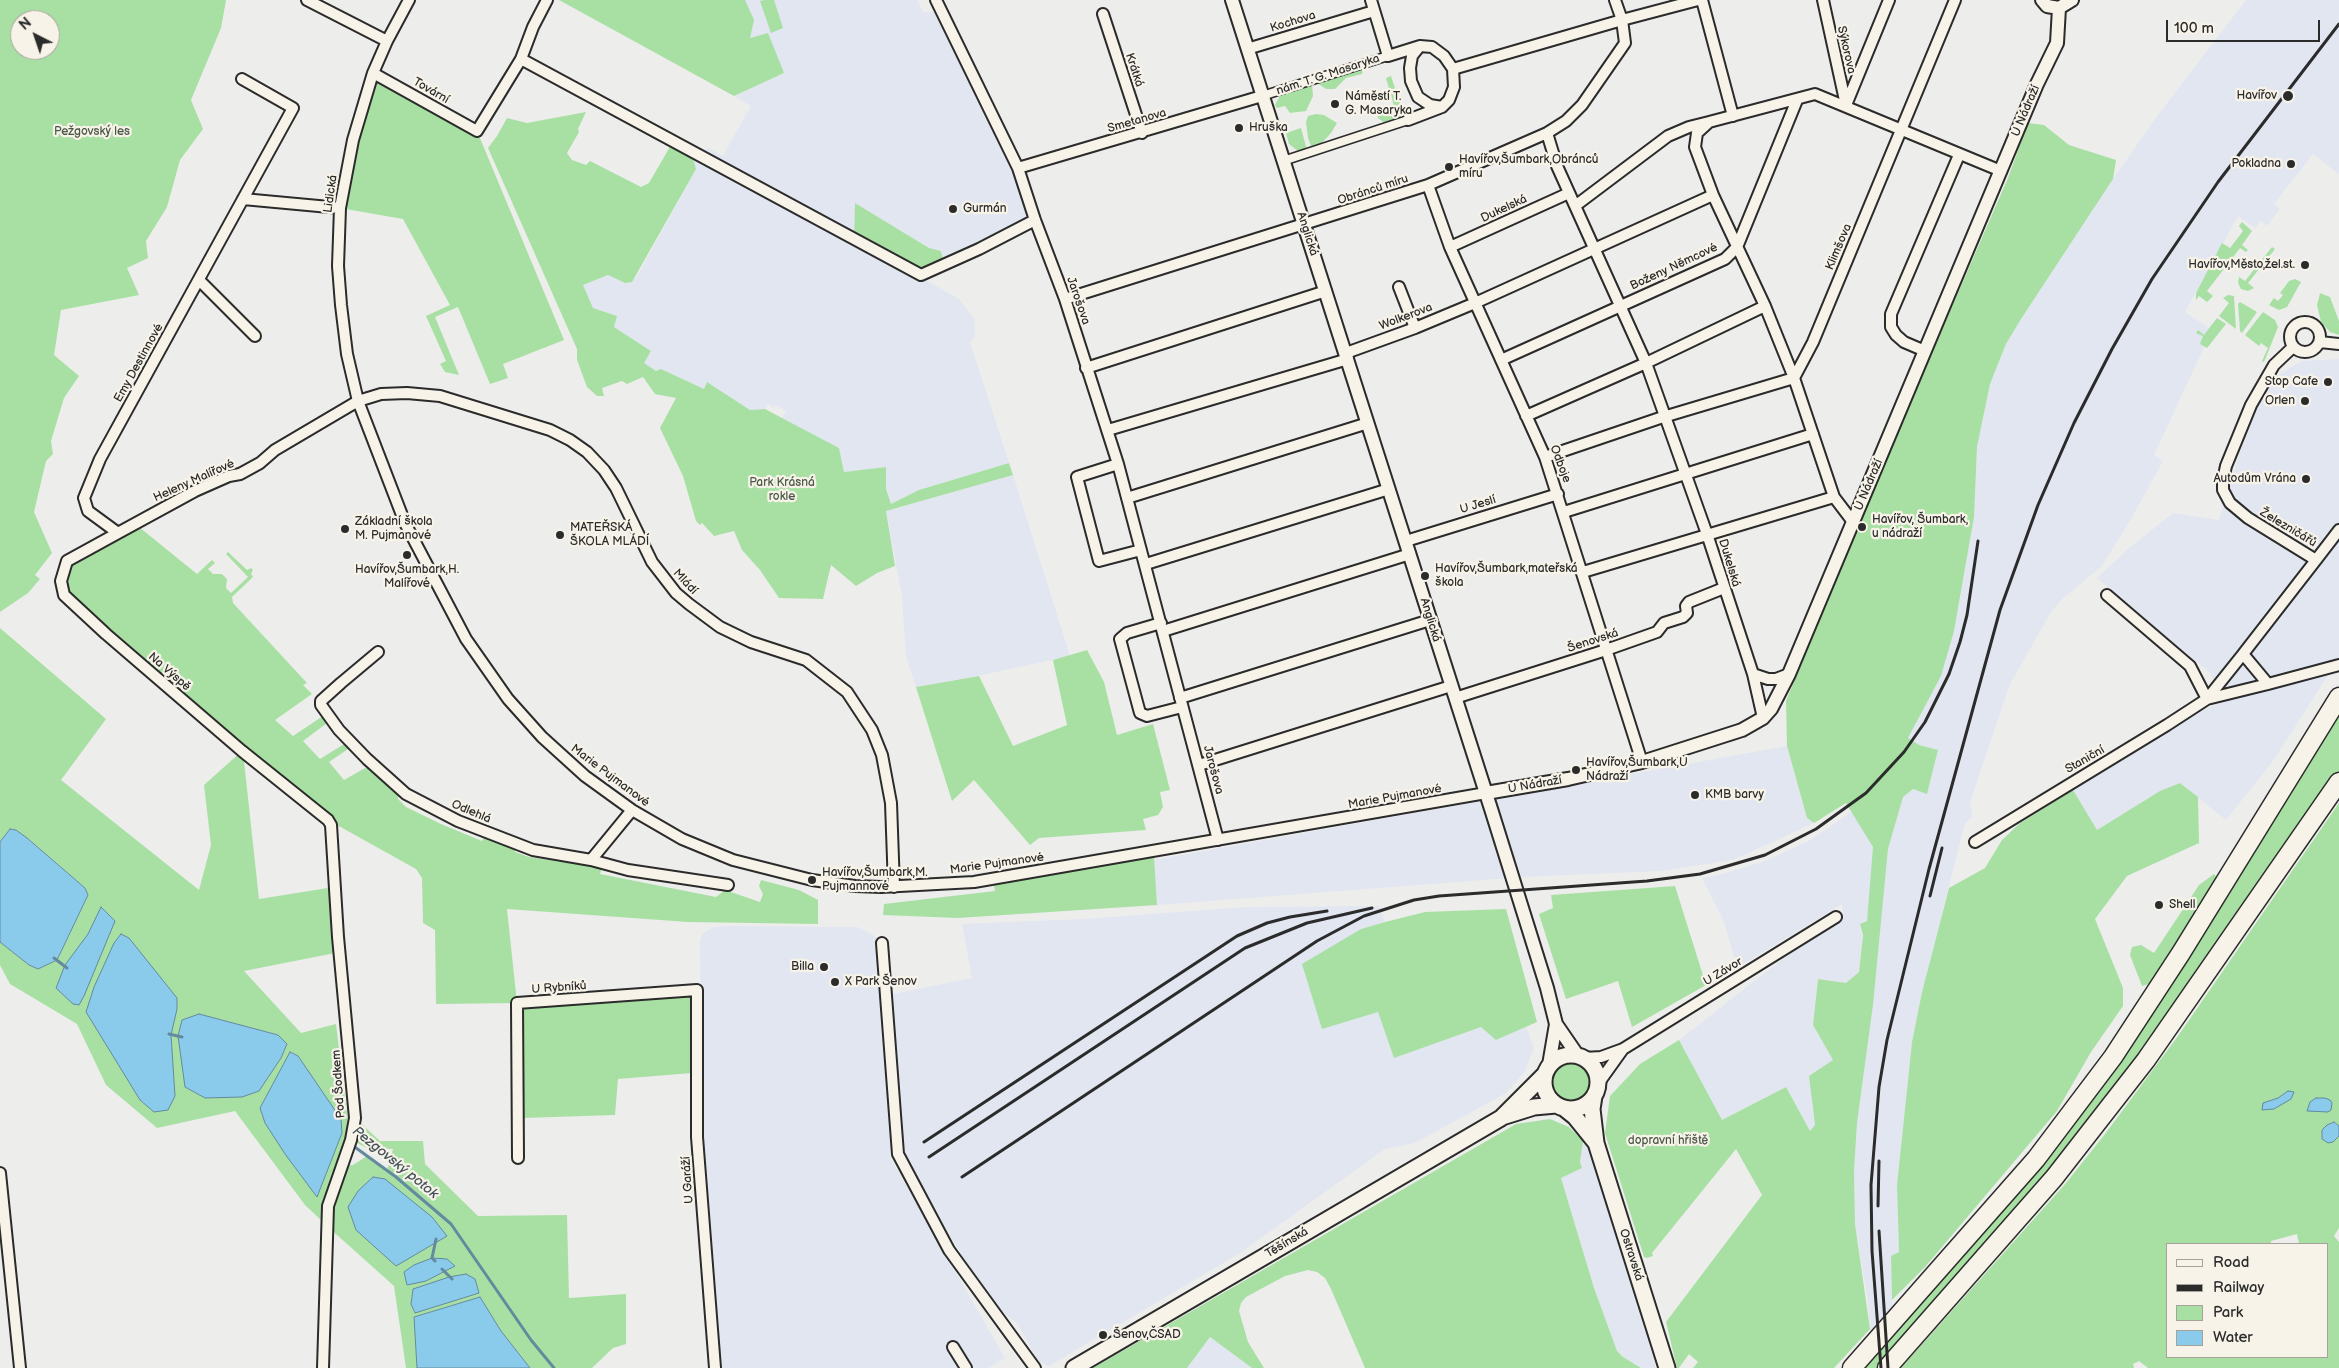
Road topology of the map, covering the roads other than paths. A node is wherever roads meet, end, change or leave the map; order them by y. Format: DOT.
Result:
graph roads {
  1 [pos="307,0"];
  2 [pos="409,0"];
  3 [pos="547,0"];
  4 [pos="936,0"];
  5 [pos="1232,0"];
  6 [pos="1371,0"];
  7 [pos="1615,0"];
  8 [pos="1700,0"];
  9 [pos="1823,0"];
  10 [pos="1889,0"];
  11 [pos="1954,0"];
  12 [pos="2042,0"];
  13 [pos="2072,0"];
  14 [pos="2059,8"];
  15 [pos="1374,10"];
  16 [pos="1103,14"];
  17 [pos="1622,20"];
  18 [pos="386,40"];
  19 [pos="1420,46"];
  20 [pos="1247,49"];
  21 [pos="1388,56"];
  22 [pos="521,59"];
  23 [pos="1453,69"];
  24 [pos="373,72"];
  25 [pos="242,79"];
  26 [pos="1262,96"];
  27 [pos="1797,100"];
  28 [pos="1846,105"];
  29 [pos="1442,107"];
  30 [pos="1733,116"];
  31 [pos="1408,120"];
  32 [pos="1709,122"];
  33 [pos="1902,129"];
  34 [pos="1142,132"];
  35 [pos="1547,134"];
  36 [pos="1959,155"];
  37 [pos="1283,161"];
  38 [pos="1018,168"];
  39 [pos="2001,171"];
  40 [pos="1428,186"];
  41 [pos="1569,193"];
  42 [pos="1713,195"];
  43 [pos="243,200"];
  44 [pos="1575,206"];
  45 [pos="340,208"];
  46 [pos="1035,220"];
  47 [pos="1304,225"];
  48 [pos="1450,247"];
  49 [pos="1737,247"];
  50 [pos="1595,248"];
  51 [pos="199,280"];
  52 [pos="1399,287"];
  53 [pos="1326,291"];
  54 [pos="1065,299"];
  55 [pos="1475,303"];
  56 [pos="1621,306"];
  57 [pos="1765,306"];
  58 [pos="1415,328"];
  59 [pos="255,336"];
  60 [pos="2320,342"];
  61 [pos="2339,344"];
  62 [pos="2293,347"];
  63 [pos="1925,351"];
  64 [pos="1347,356"];
  65 [pos="1502,360"];
  66 [pos="1646,363"];
  67 [pos="1086,368"];
  68 [pos="1794,378"];
  69 [pos="358,401"];
  70 [pos="1526,416"];
  71 [pos="1665,417"];
  72 [pos="1368,423"];
  73 [pos="1108,430"];
  74 [pos="1813,434"];
  75 [pos="1545,457"];
  76 [pos="1118,464"];
  77 [pos="1685,474"];
  78 [pos="1389,489"];
  79 [pos="1558,494"];
  80 [pos="1834,497"];
  81 [pos="1127,498"];
  82 [pos="1564,512"];
  83 [pos="1853,522"];
  84 [pos="2339,530"];
  85 [pos="118,533"];
  86 [pos="1707,534"];
  87 [pos="1406,541"];
  88 [pos="1141,550"];
  89 [pos="1410,554"];
  90 [pos="2316,560"];
  91 [pos="1146,564"];
  92 [pos="1583,572"];
  93 [pos="1724,588"];
  94 [pos="2107,595"];
  95 [pos="1430,620"];
  96 [pos="1162,627"];
  97 [pos="1606,650"];
  98 [pos="378,652"];
  99 [pos="2243,654"];
  100 [pos="2339,665"];
  101 [pos="1753,674"];
  102 [pos="1789,674"];
  103 [pos="2268,684"];
  104 [pos="1453,692"];
  105 [pos="2339,697"];
  106 [pos="2207,699"];
  107 [pos="1181,702"];
  108 [pos="1763,718"];
  109 [pos="1642,762"];
  110 [pos="1199,765"];
  111 [pos="2339,782"];
  112 [pos="1486,793"];
  113 [pos="632,810"];
  114 [pos="330,826"];
  115 [pos="1218,840"];
  116 [pos="1975,842"];
  117 [pos="591,860"];
  118 [pos="728,885"];
  119 [pos="894,887"];
  120 [pos="1836,917"];
  121 [pos="882,943"];
  122 [pos="697,990"];
  123 [pos="1556,1024"];
  124 [pos="1623,1049"];
  125 [pos="1581,1057"];
  126 [pos="1547,1070"];
  127 [pos="1596,1090"];
  128 [pos="1560,1107"];
  129 [pos="1501,1118"];
  130 [pos="1596,1143"];
  131 [pos="518,1158"];
  132 [pos="0,1173"];
  133 [pos="953,1347"];
  134 [pos="20,1368"];
  135 [pos="323,1368"];
  136 [pos="715,1368"];
  137 [pos="966,1368"];
  138 [pos="1035,1368"];
  139 [pos="1074,1368"];
  140 [pos="1667,1368"];
  141 [pos="1852,1368"];
  142 [pos="1887,1368"];
  1 -- 18 [label="street"];
  2 -- 18 [label="street, Lidická"];
  3 -- 22 [label="street"];
  4 -- 38 [label="street, Jarošova"];
  5 -- 20 [label="street"];
  6 -- 15 [label="street"];
  7 -- 17 [label="street, Obránců míru"];
  8 -- 17 [label="street"];
  8 -- 30 [label="street"];
  9 -- 28 [label="street, Sýkorova"];
  10 -- 28 [label="street"];
  11 -- 33 [label="street, Klimšova"];
  12 -- 14 [label="street"];
  13 -- 14 [label="street"];
  14 -- 39 [label="street, U Nádraží"];
  15 -- 20 [label="street, Kochova"];
  15 -- 21 [label="street"];
  16 -- 34 [label="street, Krátká"];
  17 -- 23 [label="street"];
  17 -- 35 [label="street, Obránců míru"];
  18 -- 24 [label="street, Lidická"];
  19 -- 21 [label="street, nám. T. G. Masaryka"];
  19 -- 23 [label="street"];
  19 -- 29 [label="street"];
  20 -- 26 [label="street"];
  21 -- 26 [label="street, nám. T. G. Masaryka"];
  22 -- 24 [label="street, Tovární"];
  22 -- 46 [label="street"];
  23 -- 29 [label="street"];
  24 -- 45 [label="street, Lidická"];
  25 -- 43 [label="street, Emy Destinnové"];
  26 -- 34 [label="street, Smetanova"];
  26 -- 37 [label="street, nám. T. G. Masaryka"];
  27 -- 28 [label="street"];
  27 -- 30 [label="street"];
  27 -- 49 [label="street, Boženy Němcové"];
  28 -- 33 [label="street"];
  29 -- 31 [label="street"];
  30 -- 32 [label="street"];
  31 -- 37 [label="street"];
  32 -- 42 [label="street"];
  32 -- 44 [label="street"];
  33 -- 36 [label="street"];
  33 -- 68 [label="street, Klimšova"];
  34 -- 38 [label="street, Smetanova"];
  35 -- 40 [label="street, Obránců míru"];
  35 -- 41 [label="street, Dukelská"];
  36 -- 39 [label="street"];
  36 -- 63 [label="street"];
  37 -- 47 [label="street, Anglická"];
  38 -- 46 [label="street, Jarošova"];
  39 -- 63 [label="street, U Nádraží"];
  40 -- 47 [label="street, Obránců míru"];
  40 -- 48 [label="street, Odboje"];
  41 -- 44 [label="street, Dukelská"];
  41 -- 48 [label="street, Dukelská"];
  42 -- 49 [label="street"];
  42 -- 50 [label="street"];
  43 -- 45 [label="street"];
  43 -- 51 [label="street, Emy Destinnové"];
  44 -- 50 [label="street, Dukelská"];
  45 -- 69 [label="street, Lidická"];
  46 -- 54 [label="street, Jarošova"];
  47 -- 53 [label="street, Anglická"];
  47 -- 54 [label="street, Obránců míru"];
  48 -- 55 [label="street, Odboje"];
  49 -- 56 [label="street, Boženy Němcové"];
  49 -- 57 [label="street"];
  50 -- 55 [label="street"];
  50 -- 56 [label="street, Dukelská"];
  51 -- 59 [label="street"];
  51 -- 85 [label="street, Emy Destinnové"];
  52 -- 58 [label="street"];
  53 -- 64 [label="street, Anglická"];
  53 -- 67 [label="street"];
  54 -- 67 [label="street, Jarošova"];
  55 -- 58 [label="street, Wolkerova"];
  55 -- 65 [label="street, Odboje"];
  56 -- 65 [label="street, Boženy Němcové"];
  56 -- 66 [label="street, Dukelská"];
  57 -- 66 [label="street"];
  57 -- 68 [label="street"];
  58 -- 64 [label="street, Wolkerova"];
  60 -- 61 [label="street"];
  60 -- 62 [label="street"];
  60 -- 62 [label="street"];
  62 -- 90 [label="street, Železničářů"];
  63 -- 83 [label="street, U Nádraží"];
  64 -- 72 [label="street, Anglická"];
  64 -- 73 [label="street, Wolkerova"];
  65 -- 70 [label="street, Odboje"];
  66 -- 70 [label="street"];
  66 -- 71 [label="street, Dukelská"];
  67 -- 73 [label="street, Jarošova"];
  68 -- 71 [label="street"];
  68 -- 74 [label="street"];
  69 -- 85 [label="street, Heleny Malířové"];
  69 -- 113 [label="street, Marie Pujmanové"];
  69 -- 119 [label="street, Mládí"];
  70 -- 75 [label="street, Odboje"];
  71 -- 75 [label="street"];
  71 -- 77 [label="street, Dukelská"];
  72 -- 78 [label="street, Anglická"];
  72 -- 81 [label="street"];
  73 -- 76 [label="street, Jarošova"];
  74 -- 77 [label="street"];
  74 -- 80 [label="street"];
  75 -- 79 [label="street, Odboje"];
  76 -- 81 [label="street, Jarošova"];
  76 -- 88 [label="street"];
  77 -- 82 [label="street"];
  77 -- 86 [label="street, Dukelská"];
  78 -- 87 [label="street, Anglická"];
  78 -- 91 [label="street"];
  79 -- 82 [label="street, Odboje"];
  79 -- 87 [label="street, U Jeslí"];
  80 -- 83 [label="street"];
  80 -- 86 [label="street"];
  81 -- 88 [label="street, Jarošova"];
  82 -- 92 [label="street, Odboje"];
  83 -- 102 [label="street, U Nádraží"];
  84 -- 90 [label="street"];
  85 -- 114 [label="street, Na Výspě"];
  86 -- 92 [label="street"];
  86 -- 93 [label="street, Dukelská"];
  87 -- 89 [label="street, Anglická"];
  88 -- 91 [label="street, Jarošova"];
  89 -- 95 [label="street, Anglická"];
  89 -- 96 [label="street"];
  90 -- 99 [label="street, Železničářů"];
  91 -- 96 [label="street, Jarošova"];
  92 -- 97 [label="street, Odboje"];
  93 -- 97 [label="street, Šenovská"];
  93 -- 101 [label="street, Dukelská"];
  94 -- 106 [label="street"];
  95 -- 104 [label="street, Anglická"];
  95 -- 107 [label="street"];
  96 -- 107 [label="street, Jarošova"];
  96 -- 107 [label="street"];
  97 -- 104 [label="street, Šenovská"];
  97 -- 109 [label="street, Odboje"];
  98 -- 117 [label="street, Odlehlá"];
  99 -- 103 [label="street"];
  99 -- 106 [label="street, Staniční"];
  100 -- 103 [label="street"];
  101 -- 102 [label="street"];
  101 -- 108 [label="street, Dukelská"];
  102 -- 108 [label="street, U Nádraží"];
  103 -- 106 [label="street, Staniční"];
  104 -- 110 [label="street, Šenovská"];
  104 -- 112 [label="street, Anglická"];
  105 -- 141 [label="highway"];
  106 -- 116 [label="street, Staniční"];
  107 -- 110 [label="street, Jarošova"];
  108 -- 109 [label="street, U Nádraží"];
  109 -- 112 [label="street, U Nádraží"];
  110 -- 115 [label="street, Jarošova"];
  111 -- 142 [label="highway"];
  112 -- 115 [label="street, Marie Pujmanové"];
  112 -- 123 [label="street, Anglická"];
  113 -- 117 [label="street"];
  113 -- 119 [label="street, Marie Pujmanové"];
  114 -- 135 [label="street, Pod Šodkem"];
  115 -- 119 [label="street, Marie Pujmanové"];
  117 -- 118 [label="street, Odlehlá"];
  120 -- 124 [label="street, U Závor"];
  121 -- 138 [label="street"];
  122 -- 131 [label="street, U Rybníků"];
  122 -- 136 [label="street, U Garáží"];
  123 -- 125 [label="street, Anglická"];
  123 -- 126 [label="street, Anglická"];
  124 -- 125 [label="street, U Závor"];
  124 -- 127 [label="street, U Závor"];
  125 -- 126 [label="main road"];
  125 -- 127 [label="main road"];
  126 -- 128 [label="main road"];
  126 -- 129 [label="main road, Těšínská"];
  127 -- 128 [label="main road"];
  127 -- 130 [label="main road, Ostravská"];
  128 -- 129 [label="main road, Těšínská"];
  128 -- 130 [label="main road, Ostravská"];
  129 -- 139 [label="main road, Těšínská"];
  130 -- 140 [label="main road, Ostravská"];
  132 -- 134 [label="street"];
  133 -- 137 [label="street"];
}
